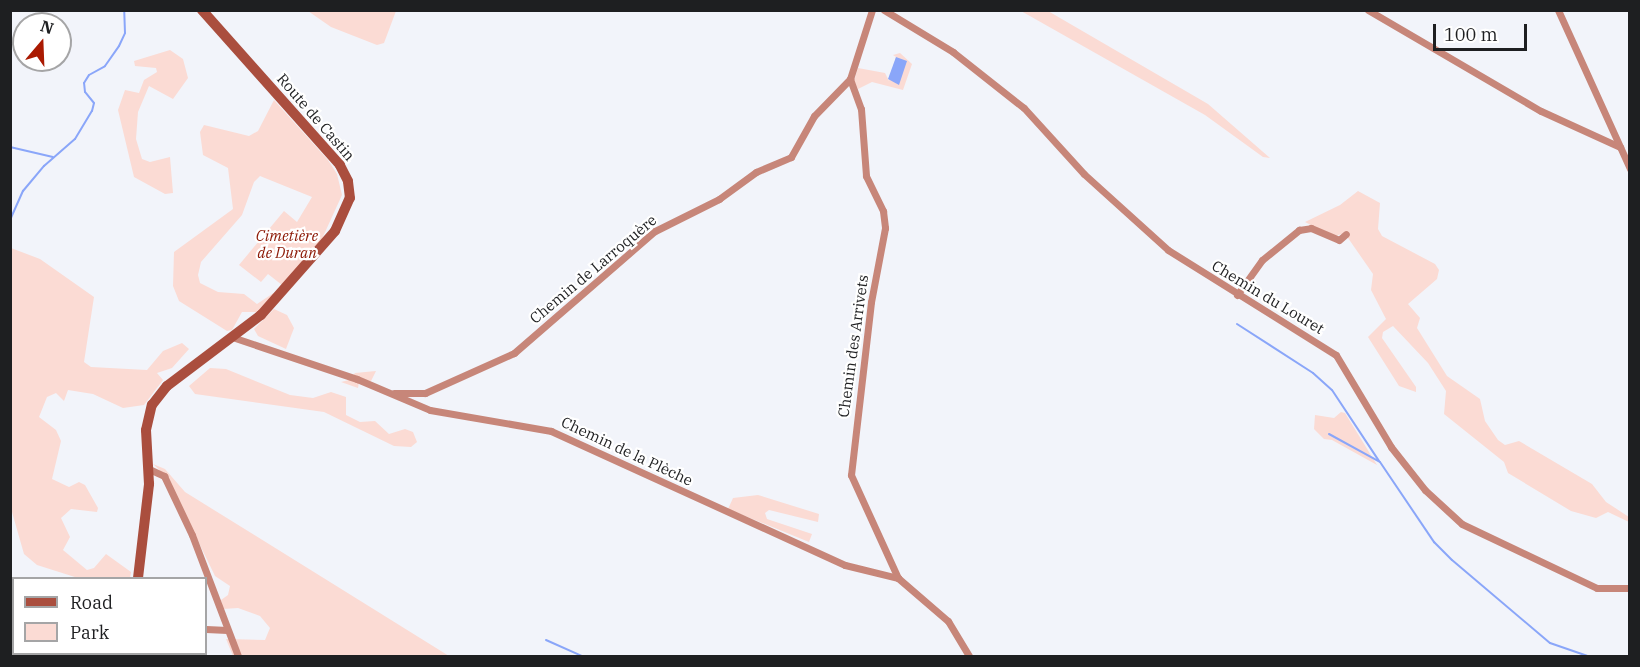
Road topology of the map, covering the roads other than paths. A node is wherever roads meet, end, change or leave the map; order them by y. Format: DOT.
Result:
graph roads {
  1 [pos="202,10"];
  2 [pos="872,10"];
  3 [pos="884,10"];
  4 [pos="1368,10"];
  5 [pos="1558,10"];
  6 [pos="850,79"];
  7 [pos="1620,147"];
  8 [pos="1629,170"];
  9 [pos="1346,234"];
  10 [pos="1237,295"];
  11 [pos="235,338"];
  12 [pos="382,391"];
  13 [pos="149,469"];
  14 [pos="138,577"];
  15 [pos="898,578"];
  16 [pos="1629,588"];
  17 [pos="207,629"];
  18 [pos="227,630"];
  19 [pos="238,657"];
  20 [pos="969,657"];
  1 -- 11 [label="street, Route de Castin"];
  2 -- 6 [label="street"];
  3 -- 10 [label="street, Chemin du Louret"];
  4 -- 7 [label="street"];
  5 -- 7 [label="street"];
  6 -- 12 [label="street, Chemin de Larroquère"];
  6 -- 15 [label="street, Chemin des Arrivets"];
  7 -- 8 [label="street"];
  9 -- 10 [label="street"];
  10 -- 16 [label="street, Chemin du Louret"];
  11 -- 12 [label="street, Chemin de la Plèche"];
  11 -- 13 [label="street, Route de Castin"];
  12 -- 15 [label="street, Chemin de la Plèche"];
  13 -- 14 [label="street, Route de Castin"];
  13 -- 18 [label="street"];
  15 -- 20 [label="street, Chemin des Arrivets"];
  17 -- 18 [label="street"];
  18 -- 19 [label="street"];
}
